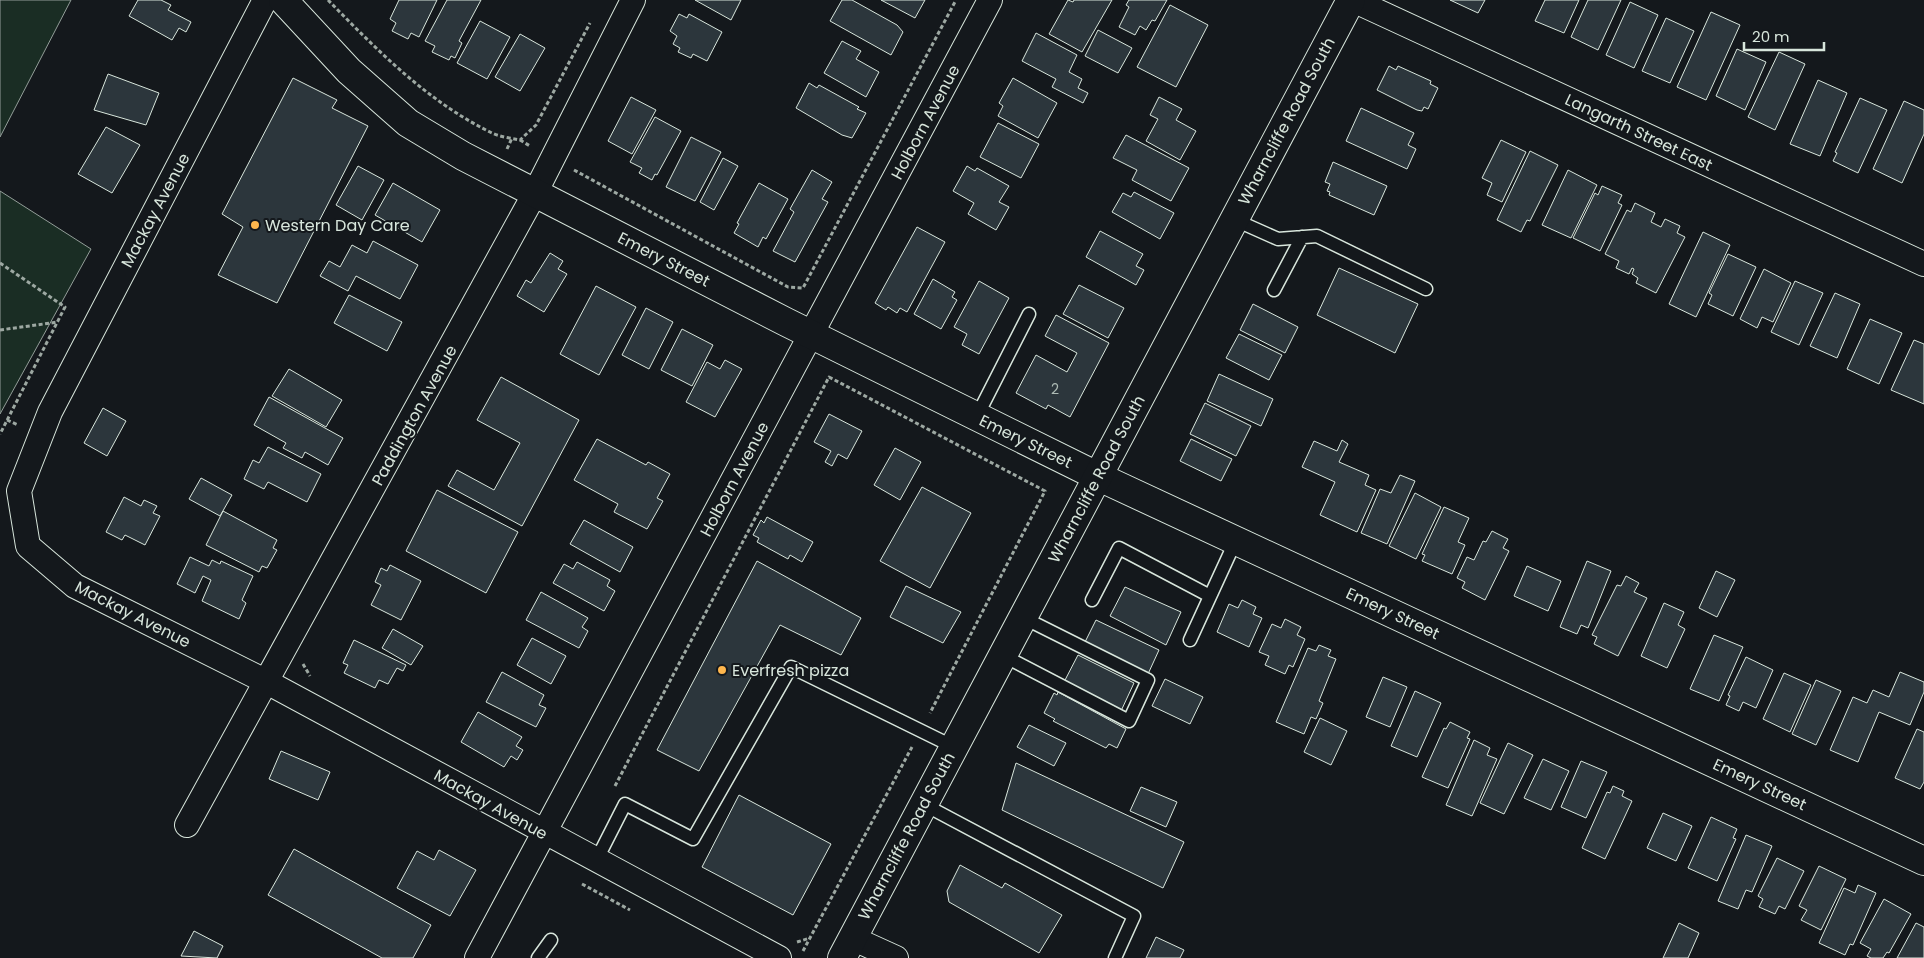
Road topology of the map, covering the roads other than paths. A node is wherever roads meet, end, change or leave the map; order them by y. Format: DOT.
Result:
graph roads {
  1 [pos="265,0"];
  2 [pos="283,0"];
  3 [pos="633,0"];
  4 [pos="990,0"];
  5 [pos="1352,0"];
  6 [pos="535,193"];
  7 [pos="1234,219"];
  8 [pos="1302,237"];
  9 [pos="1924,264"];
  10 [pos="1426,289"];
  11 [pos="1274,290"];
  12 [pos="1029,314"];
  13 [pos="812,334"];
  14 [pos="977,416"];
  15 [pos="1097,476"];
  16 [pos="1236,540"];
  17 [pos="1210,596"];
  18 [pos="1092,600"];
  19 [pos="1022,617"];
  20 [pos="1190,640"];
  21 [pos="1002,655"];
  22 [pos="267,682"];
  23 [pos="954,747"];
  24 [pos="923,804"];
  25 [pos="187,825"];
  26 [pos="545,833"];
  27 [pos="1924,860"];
  28 [pos="596,861"];
  29 [pos="551,940"];
  30 [pos="847,948"];
  31 [pos="477,958"];
  32 [pos="538,958"];
  33 [pos="779,958"];
  34 [pos="896,958"];
  35 [pos="1115,958"];
  1 -- 22 [label="street, Mackay Avenue"];
  2 -- 6 [label="street, Emery Street"];
  3 -- 6 [label="street, Paddington Avenue"];
  4 -- 13 [label="street, Holborn Avenue"];
  5 -- 7 [label="street, Wharncliffe Road South"];
  5 -- 9 [label="street, Langarth Street East"];
  6 -- 13 [label="street, Emery Street"];
  6 -- 22 [label="street, Paddington Avenue"];
  7 -- 8 [label="lane"];
  7 -- 15 [label="street, Wharncliffe Road South"];
  8 -- 10 [label="lane"];
  8 -- 11 [label="lane"];
  12 -- 14 [label="lane"];
  13 -- 14 [label="street, Emery Street"];
  13 -- 26 [label="street, Holborn Avenue"];
  14 -- 15 [label="street, Emery Street"];
  15 -- 16 [label="street, Emery Street"];
  15 -- 19 [label="street, Wharncliffe Road South"];
  16 -- 17 [label="lane"];
  16 -- 27 [label="street, Emery Street"];
  17 -- 18 [label="lane"];
  17 -- 20 [label="lane"];
  19 -- 21 [label="street, Wharncliffe Road South"];
  19 -- 21 [label="lane"];
  21 -- 23 [label="street, Wharncliffe Road South"];
  22 -- 25 [label="street, Paddington Avenue"];
  22 -- 26 [label="street, Mackay Avenue"];
  23 -- 24 [label="street, Wharncliffe Road South"];
  23 -- 28 [label="lane"];
  24 -- 30 [label="street, Wharncliffe Road South"];
  24 -- 35 [label="lane"];
  26 -- 28 [label="street, Mackay Avenue"];
  26 -- 31 [label="street, Holborn Avenue"];
  28 -- 33 [label="street, Mackay Avenue"];
  29 -- 32 [label="lane"];
  30 -- 34 [label="street"];
}
